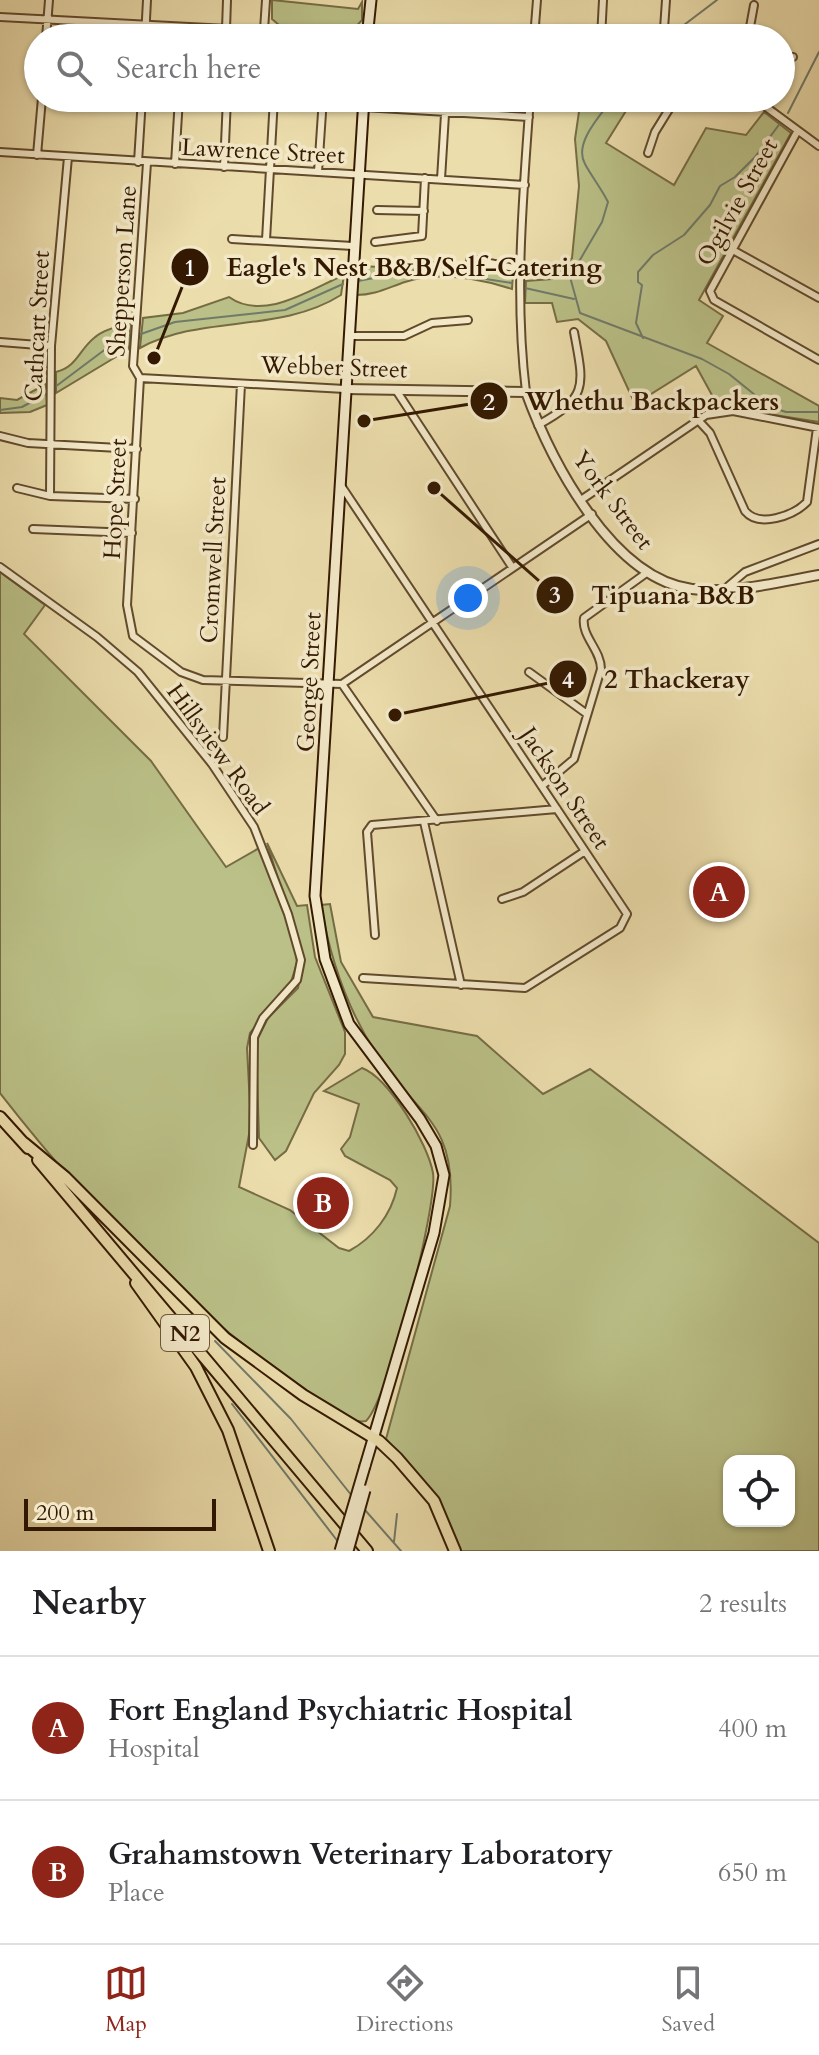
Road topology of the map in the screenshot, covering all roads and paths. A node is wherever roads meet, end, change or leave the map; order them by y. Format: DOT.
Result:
graph roads {
  1 [pos="49,0"];
  2 [pos="147,0"];
  3 [pos="227,0"];
  4 [pos="266,0"];
  5 [pos="371,0"];
  6 [pos="537,0"];
  7 [pos="603,0"];
  8 [pos="666,0"];
  9 [pos="754,5"];
  10 [pos="0,17"];
  11 [pos="48,20"];
  12 [pos="48,24"];
  13 [pos="126,24"];
  14 [pos="146,24"];
  15 [pos="228,24"];
  16 [pos="264,24"];
  17 [pos="368,24"];
  18 [pos="535,24"];
  19 [pos="602,24"];
  20 [pos="664,24"];
  21 [pos="751,24"];
  22 [pos="41,112"];
  23 [pos="141,112"];
  24 [pos="178,112"];
  25 [pos="226,112"];
  26 [pos="273,112"];
  27 [pos="322,112"];
  28 [pos="362,112"];
  29 [pos="445,112"];
  30 [pos="459,112"];
  31 [pos="529,112"];
  32 [pos="667,112"];
  33 [pos="772,112"];
  34 [pos="529,117"];
  35 [pos="797,132"];
  36 [pos="819,146"];
  37 [pos="0,152"];
  38 [pos="648,153"];
  39 [pos="37,155"];
  40 [pos="68,157"];
  41 [pos="138,162"];
  42 [pos="147,163"];
  43 [pos="175,164"];
  44 [pos="224,167"];
  45 [pos="270,169"];
  46 [pos="318,172"];
  47 [pos="359,175"];
  48 [pos="425,178"];
  49 [pos="441,179"];
  50 [pos="525,185"];
  51 [pos="377,210"];
  52 [pos="424,211"];
  53 [pos="232,239"];
  54 [pos="266,240"];
  55 [pos="375,242"];
  56 [pos="353,246"];
  57 [pos="731,249"];
  58 [pos="470,259"];
  59 [pos="519,269"];
  60 [pos="819,298"];
  61 [pos="468,320"];
  62 [pos="574,332"];
  63 [pos="348,336"];
  64 [pos="0,342"];
  65 [pos="51,346"];
  66 [pos="819,360"];
  67 [pos="140,378"];
  68 [pos="241,384"];
  69 [pos="345,389"];
  70 [pos="396,389"];
  71 [pos="526,392"];
  72 [pos="698,420"];
  73 [pos="538,425"];
  74 [pos="818,428"];
  75 [pos="0,436"];
  76 [pos="50,444"];
  77 [pos="137,449"];
  78 [pos="339,483"];
  79 [pos="17,488"];
  80 [pos="50,496"];
  81 [pos="135,499"];
  82 [pos="581,500"];
  83 [pos="592,514"];
  84 [pos="33,529"];
  85 [pos="132,533"];
  86 [pos="819,544"];
  87 [pos="0,567"];
  88 [pos="512,567"];
  89 [pos="645,574"];
  90 [pos="819,575"];
  91 [pos="726,588"];
  92 [pos="431,621"];
  93 [pos="529,672"];
  94 [pos="224,681"];
  95 [pos="330,684"];
  96 [pos="342,684"];
  97 [pos="587,714"];
  98 [pos="223,737"];
  99 [pos="542,786"];
  100 [pos="557,809"];
  101 [pos="437,821"];
  102 [pos="424,822"];
  103 [pos="585,851"];
  104 [pos="502,899"];
  105 [pos="375,935"];
  106 [pos="363,978"];
  107 [pos="461,985"];
  108 [pos="0,1117"];
  109 [pos="24,1143"];
  110 [pos="253,1145"];
  111 [pos="80,1209"];
  112 [pos="376,1440"];
  113 [pos="368,1467"];
  114 [pos="269,1551"];
  115 [pos="340,1551"];
  116 [pos="348,1551"];
  117 [pos="367,1551"];
  118 [pos="455,1551"];
  1 -- 11 [label="street"];
  2 -- 14 [label="street"];
  3 -- 15 [label="street"];
  4 -- 16 [label="street"];
  5 -- 17 [label="main road"];
  6 -- 18 [label="street"];
  7 -- 19 [label="street"];
  8 -- 20 [label="street"];
  9 -- 21 [label="street"];
  10 -- 11 [label="street"];
  11 -- 12 [label="street"];
  11 -- 13 [label="street"];
  22 -- 39 [label="street"];
  23 -- 41 [label="street"];
  24 -- 43 [label="street"];
  25 -- 44 [label="street"];
  26 -- 45 [label="street"];
  27 -- 46 [label="street"];
  28 -- 47 [label="main road, George Street"];
  29 -- 49 [label="street"];
  30 -- 34 [label="street"];
  31 -- 34 [label="street, York Street"];
  32 -- 38 [label="street"];
  33 -- 35 [label="street"];
  34 -- 50 [label="street, York Street"];
  35 -- 36 [label="street"];
  35 -- 57 [label="street, Ogilvie Street"];
  37 -- 39 [label="street, Lawrence Street"];
  39 -- 40 [label="street, Lawrence Street"];
  40 -- 41 [label="street, Lawrence Street"];
  40 -- 65 [label="street, Cathcart Street"];
  41 -- 42 [label="street, Lawrence Street"];
  42 -- 43 [label="street, Lawrence Street"];
  42 -- 67 [label="street, Shepperson Lane"];
  43 -- 44 [label="street, Lawrence Street"];
  44 -- 45 [label="street, Lawrence Street"];
  45 -- 46 [label="street, Lawrence Street"];
  45 -- 54 [label="street"];
  46 -- 47 [label="street, Lawrence Street"];
  47 -- 48 [label="street, Lawrence Street"];
  47 -- 56 [label="main road, George Street"];
  48 -- 49 [label="street, Lawrence Street"];
  48 -- 52 [label="street"];
  49 -- 50 [label="street, Lawrence Street"];
  50 -- 59 [label="street, York Street"];
  51 -- 52 [label="street"];
  52 -- 55 [label="street"];
  53 -- 54 [label="street"];
  54 -- 56 [label="street"];
  56 -- 63 [label="main road, George Street"];
  57 -- 60 [label="street"];
  57 -- 66 [label="street, Ogilvie Street"];
  58 -- 59 [label="street"];
  59 -- 71 [label="street, York Street"];
  61 -- 63 [label="street"];
  62 -- 73 [label="street"];
  63 -- 69 [label="main road, George Street"];
  64 -- 65 [label="street"];
  65 -- 76 [label="street, Cathcart Street"];
  67 -- 68 [label="street, Webber Street"];
  67 -- 77 [label="street, Hope Street"];
  68 -- 69 [label="street, Webber Street"];
  68 -- 94 [label="street, Cromwell Street"];
  69 -- 70 [label="street, Webber Street"];
  69 -- 78 [label="main road, George Street"];
  70 -- 71 [label="street, Webber Street"];
  70 -- 88 [label="street"];
  71 -- 73 [label="street, York Street"];
  72 -- 74 [label="street"];
  72 -- 74 [label="street"];
  72 -- 82 [label="street"];
  73 -- 82 [label="street, York Street"];
  75 -- 76 [label="street"];
  76 -- 77 [label="street"];
  76 -- 80 [label="street, Cathcart Street"];
  77 -- 81 [label="street, Hope Street"];
  78 -- 92 [label="street, Jackson Street"];
  78 -- 95 [label="main road, George Street"];
  79 -- 80 [label="street"];
  80 -- 81 [label="street"];
  81 -- 85 [label="street, Hope Street"];
  82 -- 83 [label="street, York Street"];
  83 -- 88 [label="street"];
  83 -- 89 [label="street, York Street"];
  84 -- 85 [label="street"];
  85 -- 94 [label="street, Hope Street"];
  86 -- 91 [label="street"];
  87 -- 110 [label="street, Hillsview Road"];
  88 -- 92 [label="street"];
  89 -- 91 [label="street, York Street"];
  89 -- 97 [label="street"];
  90 -- 91 [label="street, York Street"];
  92 -- 96 [label="street"];
  92 -- 99 [label="street, Jackson Street"];
  93 -- 97 [label="street"];
  94 -- 95 [label="street"];
  94 -- 98 [label="street, Cromwell Street"];
  95 -- 96 [label="street"];
  95 -- 112 [label="main road, George Street"];
  96 -- 101 [label="street"];
  97 -- 99 [label="street"];
  99 -- 100 [label="street, Jackson Street"];
  100 -- 101 [label="street"];
  100 -- 103 [label="street, Jackson Street"];
  101 -- 102 [label="street"];
  102 -- 105 [label="street"];
  102 -- 107 [label="street"];
  103 -- 104 [label="street"];
  103 -- 107 [label="street, Jackson Street"];
  106 -- 107 [label="street"];
  108 -- 109 [label="highway, N2"];
  109 -- 111 [label="highway, N2"];
  109 -- 112 [label="highway"];
  111 -- 114 [label="highway"];
  111 -- 117 [label="highway, N2"];
  112 -- 113 [label="main road, George Street"];
  112 -- 118 [label="highway"];
  113 -- 115 [label="main road, bridge"];
  113 -- 116 [label="main road, bridge"];
}
